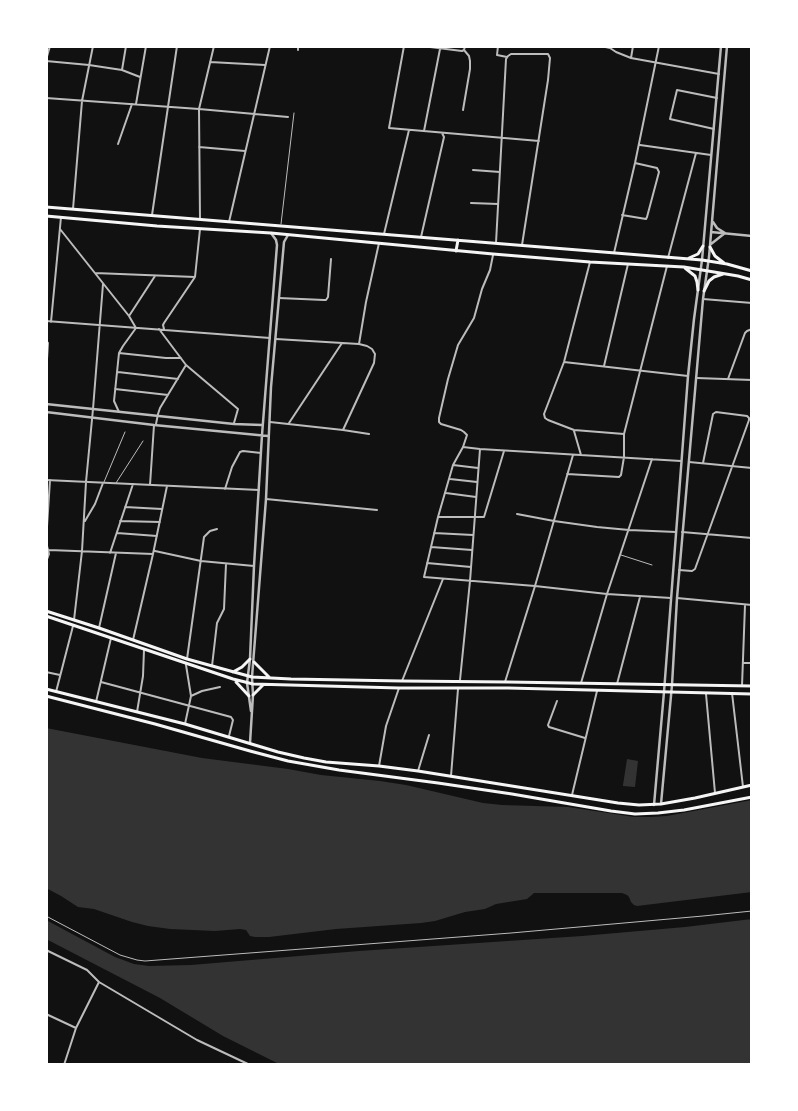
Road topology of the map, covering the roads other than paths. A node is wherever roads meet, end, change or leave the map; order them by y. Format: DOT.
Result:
graph roads {
  1 [pos="50,46"];
  2 [pos="92,46"];
  3 [pos="126,46"];
  4 [pos="146,46"];
  5 [pos="177,46"];
  6 [pos="214,46"];
  7 [pos="270,46"];
  8 [pos="404,46"];
  9 [pos="422,46"];
  10 [pos="465,46"];
  11 [pos="498,46"];
  12 [pos="601,46"];
  13 [pos="634,46"];
  14 [pos="659,46"];
  15 [pos="721,46"];
  16 [pos="727,46"];
  17 [pos="610,47"];
  18 [pos="440,49"];
  19 [pos="464,50"];
  20 [pos="507,56"];
  21 [pos="631,58"];
  22 [pos="46,60"];
  23 [pos="210,62"];
  24 [pos="656,62"];
  25 [pos="89,65"];
  26 [pos="265,65"];
  27 [pos="122,70"];
  28 [pos="719,74"];
  29 [pos="140,77"];
  30 [pos="46,98"];
  31 [pos="717,98"];
  32 [pos="82,101"];
  33 [pos="132,104"];
  34 [pos="136,104"];
  35 [pos="168,107"];
  36 [pos="199,109"];
  37 [pos="463,110"];
  38 [pos="294,113"];
  39 [pos="254,114"];
  40 [pos="288,117"];
  41 [pos="714,129"];
  42 [pos="409,130"];
  43 [pos="424,131"];
  44 [pos="442,133"];
  45 [pos="502,138"];
  46 [pos="540,141"];
  47 [pos="118,144"];
  48 [pos="638,144"];
  49 [pos="199,147"];
  50 [pos="246,151"];
  51 [pos="696,153"];
  52 [pos="712,155"];
  53 [pos="635,163"];
  54 [pos="473,170"];
  55 [pos="500,172"];
  56 [pos="471,203"];
  57 [pos="498,204"];
  58 [pos="46,207"];
  59 [pos="73,209"];
  60 [pos="622,214"];
  61 [pos="152,215"];
  62 [pos="46,216"];
  63 [pos="61,217"];
  64 [pos="200,220"];
  65 [pos="712,221"];
  66 [pos="229,222"];
  67 [pos="253,224"];
  68 [pos="280,226"];
  69 [pos="60,229"];
  70 [pos="200,229"];
  71 [pos="253,232"];
  72 [pos="711,232"];
  73 [pos="271,233"];
  74 [pos="725,233"];
  75 [pos="384,234"];
  76 [pos="289,235"];
  77 [pos="752,236"];
  78 [pos="421,237"];
  79 [pos="458,240"];
  80 [pos="379,243"];
  81 [pos="496,243"];
  82 [pos="522,245"];
  83 [pos="703,246"];
  84 [pos="710,246"];
  85 [pos="456,251"];
  86 [pos="614,253"];
  87 [pos="493,254"];
  88 [pos="668,258"];
  89 [pos="331,259"];
  90 [pos="685,259"];
  91 [pos="702,260"];
  92 [pos="708,261"];
  93 [pos="590,262"];
  94 [pos="628,264"];
  95 [pos="727,264"];
  96 [pos="667,266"];
  97 [pos="684,267"];
  98 [pos="752,271"];
  99 [pos="700,272"];
  100 [pos="94,273"];
  101 [pos="707,273"];
  102 [pos="725,273"];
  103 [pos="155,276"];
  104 [pos="195,277"];
  105 [pos="752,280"];
  106 [pos="103,284"];
  107 [pos="698,290"];
  108 [pos="704,291"];
  109 [pos="279,298"];
  110 [pos="703,299"];
  111 [pos="752,303"];
  112 [pos="272,306"];
  113 [pos="278,306"];
  114 [pos="129,316"];
  115 [pos="46,321"];
  116 [pos="51,322"];
  117 [pos="100,325"];
  118 [pos="136,328"];
  119 [pos="159,329"];
  120 [pos="752,329"];
  121 [pos="165,330"];
  122 [pos="270,338"];
  123 [pos="276,339"];
  124 [pos="46,341"];
  125 [pos="342,343"];
  126 [pos="360,344"];
  127 [pos="120,353"];
  128 [pos="181,358"];
  129 [pos="564,362"];
  130 [pos="186,364"];
  131 [pos="604,366"];
  132 [pos="640,371"];
  133 [pos="117,372"];
  134 [pos="46,375"];
  135 [pos="688,376"];
  136 [pos="696,378"];
  137 [pos="178,379"];
  138 [pos="728,379"];
  139 [pos="752,380"];
  140 [pos="266,386"];
  141 [pos="271,387"];
  142 [pos="115,389"];
  143 [pos="168,396"];
  144 [pos="46,404"];
  145 [pos="57,405"];
  146 [pos="93,409"];
  147 [pos="46,412"];
  148 [pos="119,412"];
  149 [pos="56,413"];
  150 [pos="157,416"];
  151 [pos="92,418"];
  152 [pos="269,422"];
  153 [pos="234,424"];
  154 [pos="289,424"];
  155 [pos="155,425"];
  156 [pos="262,425"];
  157 [pos="344,430"];
  158 [pos="574,430"];
  159 [pos="125,432"];
  160 [pos="369,434"];
  161 [pos="624,434"];
  162 [pos="262,435"];
  163 [pos="268,436"];
  164 [pos="143,441"];
  165 [pos="464,447"];
  166 [pos="480,449"];
  167 [pos="505,450"];
  168 [pos="261,453"];
  169 [pos="573,455"];
  170 [pos="582,455"];
  171 [pos="624,457"];
  172 [pos="652,459"];
  173 [pos="682,462"];
  174 [pos="689,462"];
  175 [pos="702,463"];
  176 [pos="454,465"];
  177 [pos="260,466"];
  178 [pos="731,466"];
  179 [pos="267,467"];
  180 [pos="478,468"];
  181 [pos="752,468"];
  182 [pos="568,474"];
  183 [pos="450,478"];
  184 [pos="48,480"];
  185 [pos="86,482"];
  186 [pos="477,482"];
  187 [pos="103,483"];
  188 [pos="116,484"];
  189 [pos="133,484"];
  190 [pos="150,485"];
  191 [pos="167,486"];
  192 [pos="225,489"];
  193 [pos="259,490"];
  194 [pos="445,492"];
  195 [pos="476,497"];
  196 [pos="266,499"];
  197 [pos="125,507"];
  198 [pos="162,509"];
  199 [pos="377,510"];
  200 [pos="517,514"];
  201 [pos="438,517"];
  202 [pos="475,518"];
  203 [pos="120,521"];
  204 [pos="554,521"];
  205 [pos="160,522"];
  206 [pos="84,523"];
  207 [pos="217,529"];
  208 [pos="629,530"];
  209 [pos="676,532"];
  210 [pos="682,532"];
  211 [pos="116,533"];
  212 [pos="434,533"];
  213 [pos="708,534"];
  214 [pos="473,535"];
  215 [pos="157,536"];
  216 [pos="752,538"];
  217 [pos="431,547"];
  218 [pos="47,549"];
  219 [pos="472,550"];
  220 [pos="82,552"];
  221 [pos="110,552"];
  222 [pos="116,553"];
  223 [pos="154,553"];
  224 [pos="621,555"];
  225 [pos="200,561"];
  226 [pos="46,562"];
  227 [pos="427,563"];
  228 [pos="226,564"];
  229 [pos="652,565"];
  230 [pos="254,566"];
  231 [pos="471,567"];
  232 [pos="679,570"];
  233 [pos="443,579"];
  234 [pos="470,581"];
  235 [pos="535,586"];
  236 [pos="607,594"];
  237 [pos="640,596"];
  238 [pos="671,598"];
  239 [pos="677,598"];
  240 [pos="745,605"];
  241 [pos="752,605"];
  242 [pos="46,611"];
  243 [pos="46,616"];
  244 [pos="74,620"];
  245 [pos="74,626"];
  246 [pos="99,628"];
  247 [pos="111,638"];
  248 [pos="133,640"];
  249 [pos="144,649"];
  250 [pos="188,659"];
  251 [pos="250,660"];
  252 [pos="254,662"];
  253 [pos="186,663"];
  254 [pos="743,663"];
  255 [pos="752,663"];
  256 [pos="212,666"];
  257 [pos="46,672"];
  258 [pos="233,672"];
  259 [pos="60,675"];
  260 [pos="250,676"];
  261 [pos="270,678"];
  262 [pos="234,680"];
  263 [pos="101,682"];
  264 [pos="402,682"];
  265 [pos="459,682"];
  266 [pos="506,682"];
  267 [pos="247,683"];
  268 [pos="582,683"];
  269 [pos="253,684"];
  270 [pos="264,684"];
  271 [pos="617,684"];
  272 [pos="665,685"];
  273 [pos="672,685"];
  274 [pos="742,686"];
  275 [pos="752,686"];
  276 [pos="220,688"];
  277 [pos="399,688"];
  278 [pos="458,688"];
  279 [pos="508,688"];
  280 [pos="46,689"];
  281 [pos="584,689"];
  282 [pos="598,690"];
  283 [pos="56,692"];
  284 [pos="664,692"];
  285 [pos="671,692"];
  286 [pos="141,693"];
  287 [pos="706,693"];
  288 [pos="732,694"];
  289 [pos="752,694"];
  290 [pos="46,696"];
  291 [pos="191,696"];
  292 [pos="251,696"];
  293 [pos="557,701"];
  294 [pos="96,702"];
  295 [pos="190,706"];
  296 [pos="137,712"];
  297 [pos="185,724"];
  298 [pos="429,735"];
  299 [pos="229,736"];
  300 [pos="585,738"];
  301 [pos="250,743"];
  302 [pos="379,766"];
  303 [pos="418,771"];
  304 [pos="451,776"];
  305 [pos="752,785"];
  306 [pos="743,787"];
  307 [pos="715,794"];
  308 [pos="572,795"];
  309 [pos="752,797"];
  310 [pos="660,804"];
  311 [pos="654,805"];
  312 [pos="752,911"];
  313 [pos="46,916"];
  314 [pos="46,950"];
  315 [pos="99,982"];
  316 [pos="46,1014"];
  317 [pos="76,1028"];
  318 [pos="64,1065"];
  319 [pos="250,1065"];
  1 -- 22 [label="street"];
  2 -- 25 [label="street"];
  3 -- 27 [label="street"];
  4 -- 29 [label="street"];
  5 -- 35 [label="street"];
  6 -- 23 [label="street"];
  7 -- 26 [label="street"];
  8 -- 42 [label="street"];
  9 -- 18 [label="street"];
  10 -- 19 [label="street"];
  11 -- 20 [label="street"];
  12 -- 17 [label="street"];
  13 -- 21 [label="street"];
  14 -- 24 [label="street"];
  15 -- 28 [label="street"];
  16 -- 65 [label="street"];
  17 -- 21 [label="street"];
  18 -- 19 [label="street"];
  18 -- 43 [label="street"];
  19 -- 37 [label="street"];
  20 -- 45 [label="street"];
  20 -- 46 [label="street"];
  21 -- 24 [label="street"];
  22 -- 25 [label="street"];
  23 -- 26 [label="street"];
  23 -- 36 [label="street"];
  24 -- 28 [label="street"];
  24 -- 48 [label="street"];
  25 -- 27 [label="street"];
  25 -- 32 [label="street"];
  26 -- 39 [label="street"];
  27 -- 29 [label="street"];
  28 -- 31 [label="street"];
  29 -- 34 [label="street"];
  30 -- 32 [label="street"];
  31 -- 41 [label="street"];
  31 -- 41 [label="street"];
  32 -- 33 [label="street"];
  32 -- 59 [label="street"];
  33 -- 34 [label="street"];
  33 -- 47 [label="street"];
  34 -- 35 [label="street"];
  35 -- 36 [label="street"];
  35 -- 61 [label="street"];
  36 -- 39 [label="street"];
  36 -- 49 [label="street"];
  38 -- 68 [label="lane"];
  39 -- 40 [label="street"];
  39 -- 50 [label="street"];
  41 -- 52 [label="street"];
  42 -- 43 [label="street"];
  42 -- 75 [label="street"];
  43 -- 44 [label="street"];
  44 -- 45 [label="street"];
  44 -- 78 [label="street"];
  45 -- 46 [label="street"];
  45 -- 55 [label="street"];
  46 -- 82 [label="street"];
  48 -- 51 [label="street"];
  48 -- 53 [label="street"];
  49 -- 50 [label="street"];
  49 -- 64 [label="street"];
  50 -- 66 [label="street"];
  51 -- 52 [label="street"];
  51 -- 88 [label="street"];
  52 -- 83 [label="street"];
  53 -- 60 [label="street"];
  53 -- 60 [label="street"];
  54 -- 55 [label="street"];
  55 -- 57 [label="street"];
  56 -- 57 [label="street"];
  57 -- 81 [label="street"];
  58 -- 59 [label="main road"];
  59 -- 61 [label="main road"];
  60 -- 86 [label="street"];
  61 -- 64 [label="main road"];
  62 -- 63 [label="main road"];
  63 -- 69 [label="street"];
  63 -- 70 [label="main road"];
  64 -- 66 [label="main road"];
  65 -- 72 [label="street"];
  65 -- 74 [label="street"];
  66 -- 67 [label="main road"];
  67 -- 68 [label="main road"];
  67 -- 71 [label="main road"];
  68 -- 75 [label="main road"];
  69 -- 100 [label="street"];
  69 -- 116 [label="street"];
  70 -- 71 [label="main road"];
  70 -- 104 [label="street"];
  71 -- 73 [label="main road"];
  72 -- 74 [label="street"];
  72 -- 84 [label="street"];
  73 -- 76 [label="main road"];
  73 -- 112 [label="street"];
  74 -- 77 [label="street"];
  74 -- 84 [label="street"];
  75 -- 78 [label="main road"];
  76 -- 80 [label="main road"];
  76 -- 109 [label="street"];
  78 -- 79 [label="main road"];
  79 -- 81 [label="main road"];
  79 -- 85 [label="main road"];
  80 -- 85 [label="main road"];
  80 -- 126 [label="street"];
  81 -- 82 [label="main road"];
  82 -- 86 [label="main road"];
  83 -- 90 [label="main road"];
  83 -- 91 [label="street"];
  84 -- 92 [label="street"];
  84 -- 95 [label="main road"];
  85 -- 87 [label="main road"];
  86 -- 88 [label="main road"];
  87 -- 93 [label="main road"];
  87 -- 165 [label="street"];
  88 -- 90 [label="main road"];
  89 -- 109 [label="street"];
  90 -- 91 [label="main road"];
  91 -- 92 [label="main road"];
  91 -- 99 [label="street"];
  92 -- 95 [label="main road"];
  92 -- 101 [label="street"];
  93 -- 94 [label="main road"];
  93 -- 129 [label="street"];
  94 -- 96 [label="main road"];
  94 -- 131 [label="street"];
  95 -- 98 [label="main road"];
  96 -- 97 [label="main road"];
  96 -- 132 [label="street"];
  97 -- 99 [label="main road"];
  97 -- 107 [label="main road"];
  99 -- 101 [label="main road"];
  99 -- 107 [label="street"];
  100 -- 103 [label="street"];
  100 -- 106 [label="street"];
  101 -- 102 [label="main road"];
  101 -- 108 [label="street"];
  102 -- 105 [label="main road"];
  102 -- 108 [label="main road"];
  103 -- 104 [label="street"];
  103 -- 114 [label="street"];
  104 -- 121 [label="street"];
  106 -- 114 [label="street"];
  106 -- 117 [label="street"];
  107 -- 135 [label="street"];
  108 -- 110 [label="street"];
  109 -- 113 [label="street"];
  110 -- 111 [label="street"];
  110 -- 136 [label="street"];
  112 -- 113 [label="street"];
  112 -- 122 [label="street"];
  113 -- 123 [label="street"];
  114 -- 118 [label="street"];
  115 -- 116 [label="street"];
  116 -- 117 [label="street"];
  117 -- 118 [label="street"];
  117 -- 146 [label="street"];
  118 -- 119 [label="street"];
  118 -- 127 [label="street"];
  119 -- 121 [label="street"];
  119 -- 128 [label="street"];
  120 -- 138 [label="street"];
  121 -- 122 [label="street"];
  122 -- 140 [label="street"];
  123 -- 125 [label="street"];
  123 -- 141 [label="street"];
  124 -- 134 [label="street"];
  125 -- 126 [label="street"];
  125 -- 154 [label="street"];
  126 -- 157 [label="street"];
  127 -- 128 [label="street"];
  127 -- 133 [label="street"];
  128 -- 130 [label="street"];
  129 -- 131 [label="street"];
  129 -- 158 [label="street"];
  130 -- 137 [label="street"];
  130 -- 153 [label="street"];
  131 -- 132 [label="street"];
  132 -- 135 [label="street"];
  132 -- 161 [label="street"];
  133 -- 137 [label="street"];
  133 -- 142 [label="street"];
  135 -- 173 [label="street"];
  136 -- 138 [label="street"];
  136 -- 174 [label="street"];
  137 -- 143 [label="street"];
  138 -- 139 [label="street"];
  140 -- 141 [label="street"];
  140 -- 156 [label="street"];
  141 -- 152 [label="street"];
  142 -- 143 [label="street"];
  142 -- 148 [label="street"];
  143 -- 150 [label="street"];
  144 -- 145 [label="street"];
  145 -- 146 [label="street"];
  145 -- 149 [label="street"];
  146 -- 148 [label="street"];
  146 -- 151 [label="street"];
  147 -- 149 [label="street"];
  148 -- 150 [label="street"];
  149 -- 151 [label="street"];
  150 -- 153 [label="street"];
  150 -- 155 [label="street"];
  151 -- 155 [label="street"];
  151 -- 185 [label="street"];
  152 -- 154 [label="street"];
  152 -- 163 [label="street"];
  153 -- 156 [label="street"];
  154 -- 157 [label="street"];
  155 -- 162 [label="street"];
  155 -- 190 [label="street"];
  156 -- 162 [label="street"];
  157 -- 160 [label="street"];
  158 -- 161 [label="street"];
  158 -- 170 [label="street"];
  159 -- 187 [label="lane"];
  161 -- 171 [label="street"];
  162 -- 163 [label="street"];
  162 -- 168 [label="street"];
  163 -- 179 [label="street"];
  164 -- 188 [label="lane"];
  165 -- 166 [label="street"];
  165 -- 176 [label="street"];
  166 -- 167 [label="street"];
  166 -- 180 [label="street"];
  167 -- 169 [label="street"];
  167 -- 202 [label="street"];
  168 -- 177 [label="street"];
  168 -- 192 [label="street"];
  169 -- 170 [label="street"];
  169 -- 182 [label="street"];
  170 -- 171 [label="street"];
  171 -- 172 [label="street"];
  171 -- 182 [label="street"];
  172 -- 173 [label="street"];
  172 -- 208 [label="street"];
  173 -- 209 [label="street"];
  174 -- 175 [label="street"];
  174 -- 210 [label="street"];
  175 -- 178 [label="street"];
  175 -- 178 [label="street"];
  176 -- 180 [label="street"];
  176 -- 183 [label="street"];
  177 -- 179 [label="street"];
  177 -- 193 [label="street"];
  178 -- 181 [label="street"];
  178 -- 213 [label="street"];
  179 -- 196 [label="street"];
  180 -- 186 [label="street"];
  182 -- 204 [label="street"];
  183 -- 186 [label="street"];
  183 -- 194 [label="street"];
  184 -- 185 [label="street"];
  184 -- 218 [label="street"];
  185 -- 187 [label="street"];
  185 -- 206 [label="street"];
  186 -- 195 [label="street"];
  187 -- 188 [label="street"];
  187 -- 206 [label="street"];
  188 -- 189 [label="street"];
  189 -- 190 [label="street"];
  189 -- 197 [label="street"];
  190 -- 191 [label="street"];
  191 -- 192 [label="street"];
  191 -- 198 [label="street"];
  192 -- 193 [label="street"];
  193 -- 230 [label="street"];
  194 -- 195 [label="street"];
  194 -- 201 [label="street"];
  195 -- 202 [label="street"];
  196 -- 199 [label="street"];
  196 -- 252 [label="street"];
  197 -- 198 [label="street"];
  197 -- 203 [label="street"];
  198 -- 205 [label="street"];
  200 -- 204 [label="street"];
  201 -- 202 [label="street"];
  201 -- 212 [label="street"];
  202 -- 214 [label="street"];
  203 -- 205 [label="street"];
  203 -- 211 [label="street"];
  204 -- 208 [label="street"];
  204 -- 235 [label="street"];
  205 -- 215 [label="street"];
  206 -- 220 [label="street"];
  207 -- 225 [label="street"];
  208 -- 209 [label="street"];
  208 -- 224 [label="street"];
  209 -- 238 [label="street"];
  210 -- 213 [label="street"];
  210 -- 232 [label="street"];
  211 -- 215 [label="street"];
  211 -- 221 [label="street"];
  212 -- 214 [label="street"];
  212 -- 217 [label="street"];
  213 -- 216 [label="street"];
  213 -- 232 [label="street"];
  214 -- 219 [label="street"];
  215 -- 223 [label="street"];
  217 -- 219 [label="street"];
  217 -- 227 [label="street"];
  218 -- 220 [label="street"];
  218 -- 226 [label="street"];
  219 -- 231 [label="street"];
  220 -- 221 [label="street"];
  220 -- 244 [label="street"];
  221 -- 222 [label="street"];
  222 -- 223 [label="street"];
  222 -- 246 [label="street"];
  223 -- 225 [label="street"];
  223 -- 248 [label="street"];
  224 -- 229 [label="lane"];
  224 -- 236 [label="street"];
  225 -- 228 [label="street"];
  225 -- 250 [label="street"];
  227 -- 231 [label="street"];
  227 -- 233 [label="street"];
  228 -- 230 [label="street"];
  228 -- 256 [label="street"];
  230 -- 251 [label="street"];
  231 -- 234 [label="street"];
  232 -- 239 [label="street"];
  233 -- 234 [label="street"];
  233 -- 264 [label="street"];
  234 -- 235 [label="street"];
  234 -- 265 [label="street"];
  235 -- 236 [label="street"];
  235 -- 266 [label="street"];
  236 -- 237 [label="street"];
  236 -- 268 [label="street"];
  237 -- 238 [label="street"];
  237 -- 271 [label="street"];
  238 -- 239 [label="street"];
  238 -- 272 [label="street"];
  239 -- 240 [label="street"];
  239 -- 273 [label="street"];
  240 -- 241 [label="street"];
  240 -- 254 [label="street"];
  242 -- 244 [label="main road"];
  243 -- 245 [label="main road"];
  244 -- 246 [label="main road"];
  245 -- 247 [label="main road"];
  245 -- 259 [label="street"];
  246 -- 248 [label="main road"];
  247 -- 249 [label="main road"];
  247 -- 263 [label="street"];
  248 -- 250 [label="main road"];
  249 -- 253 [label="main road"];
  249 -- 286 [label="street"];
  250 -- 256 [label="main road"];
  251 -- 258 [label="main road"];
  251 -- 260 [label="street"];
  252 -- 260 [label="street"];
  252 -- 261 [label="main road"];
  253 -- 262 [label="main road"];
  253 -- 291 [label="street"];
  254 -- 255 [label="street"];
  254 -- 274 [label="street"];
  256 -- 258 [label="main road"];
  257 -- 259 [label="street"];
  258 -- 260 [label="main road"];
  259 -- 283 [label="street"];
  260 -- 261 [label="main road"];
  260 -- 267 [label="street"];
  260 -- 269 [label="street"];
  261 -- 264 [label="main road"];
  262 -- 267 [label="main road"];
  262 -- 292 [label="main road"];
  263 -- 286 [label="street"];
  263 -- 294 [label="street"];
  264 -- 265 [label="main road"];
  265 -- 266 [label="main road"];
  266 -- 268 [label="main road"];
  266 -- 279 [label="main road"];
  267 -- 269 [label="main road"];
  267 -- 292 [label="street"];
  268 -- 271 [label="main road"];
  268 -- 281 [label="main road"];
  269 -- 270 [label="main road"];
  269 -- 292 [label="street"];
  270 -- 277 [label="main road"];
  270 -- 292 [label="main road"];
  271 -- 272 [label="main road"];
  272 -- 273 [label="main road"];
  272 -- 284 [label="street"];
  273 -- 274 [label="main road"];
  273 -- 285 [label="street"];
  274 -- 275 [label="main road"];
  276 -- 291 [label="street"];
  277 -- 278 [label="main road"];
  277 -- 302 [label="street"];
  278 -- 279 [label="main road"];
  278 -- 304 [label="street"];
  279 -- 281 [label="main road"];
  280 -- 283 [label="main road"];
  281 -- 282 [label="main road"];
  282 -- 284 [label="main road"];
  282 -- 300 [label="street"];
  283 -- 294 [label="main road"];
  284 -- 285 [label="main road"];
  284 -- 311 [label="street"];
  285 -- 287 [label="main road"];
  285 -- 310 [label="street"];
  286 -- 295 [label="street"];
  286 -- 296 [label="street"];
  287 -- 288 [label="main road"];
  287 -- 307 [label="street"];
  288 -- 289 [label="main road"];
  288 -- 306 [label="street"];
  290 -- 309 [label="main road"];
  291 -- 295 [label="street"];
  292 -- 301 [label="street"];
  293 -- 300 [label="street"];
  294 -- 296 [label="main road"];
  295 -- 297 [label="street"];
  295 -- 299 [label="street"];
  296 -- 297 [label="main road"];
  297 -- 299 [label="main road"];
  298 -- 303 [label="street"];
  299 -- 301 [label="main road"];
  300 -- 308 [label="street"];
  301 -- 302 [label="main road"];
  302 -- 303 [label="main road"];
  303 -- 304 [label="main road"];
  304 -- 308 [label="main road"];
  305 -- 306 [label="main road"];
  306 -- 307 [label="main road"];
  307 -- 310 [label="main road"];
  308 -- 311 [label="main road"];
  310 -- 311 [label="main road"];
  312 -- 313 [label="lane"];
  314 -- 315 [label="street"];
  315 -- 317 [label="street"];
  315 -- 319 [label="street"];
  316 -- 317 [label="street"];
  317 -- 318 [label="street"];
}
